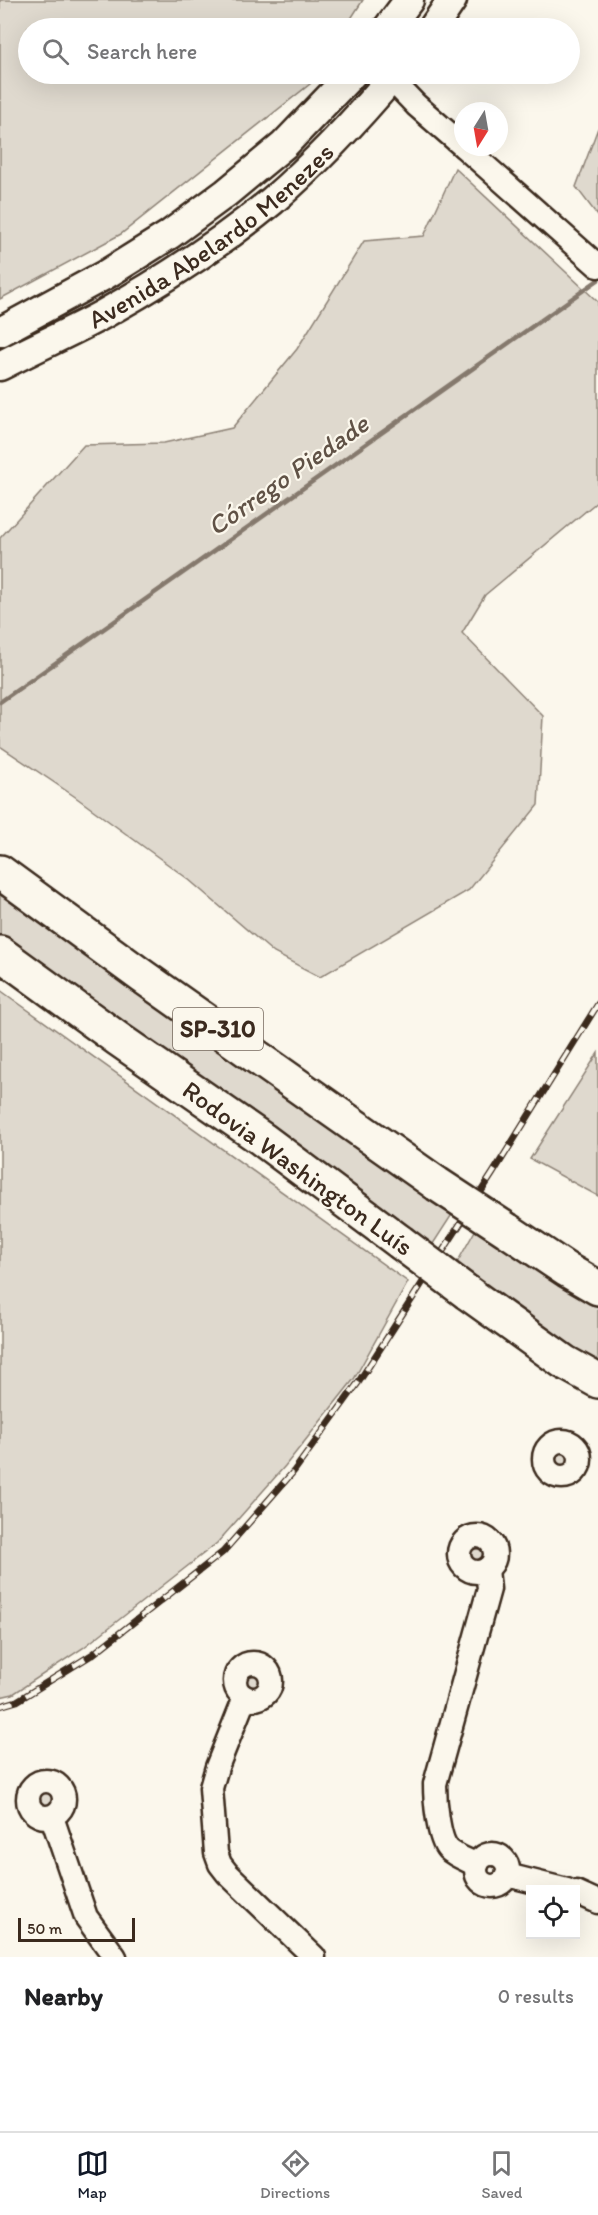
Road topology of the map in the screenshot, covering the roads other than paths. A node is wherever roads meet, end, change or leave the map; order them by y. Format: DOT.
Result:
graph roads {
  1 [pos="409,0"];
  2 [pos="452,0"];
  3 [pos="396,18"];
  4 [pos="440,18"];
  5 [pos="343,84"];
  6 [pos="386,84"];
  7 [pos="399,84"];
  8 [pos="454,137"];
  9 [pos="475,156"];
  10 [pos="593,262"];
  11 [pos="0,332"];
  12 [pos="0,366"];
  13 [pos="0,872"];
  14 [pos="0,953"];
  15 [pos="598,1288"];
  16 [pos="598,1382"];
  17 [pos="487,1569"];
  18 [pos="245,1697"];
  19 [pos="52,1817"];
  20 [pos="547,1885"];
  21 [pos="580,1894"];
  22 [pos="598,1902"];
  23 [pos="115,1957"];
  24 [pos="314,1957"];
  1 -- 3 [label="main road"];
  2 -- 4 [label="main road"];
  5 -- 11 [label="main road, Avenida Abelardo Menezes"];
  6 -- 12 [label="main road, Avenida Abelardo Menezes"];
  7 -- 8 [label="street"];
  9 -- 10 [label="street"];
  13 -- 15 [label="highway, SP-310, bridge"];
  14 -- 16 [label="highway, Rodovia Washington Luís / SP-310, bridge"];
  17 -- 20 [label="street"];
  18 -- 24 [label="street"];
  19 -- 23 [label="street"];
  21 -- 22 [label="street"];
}
